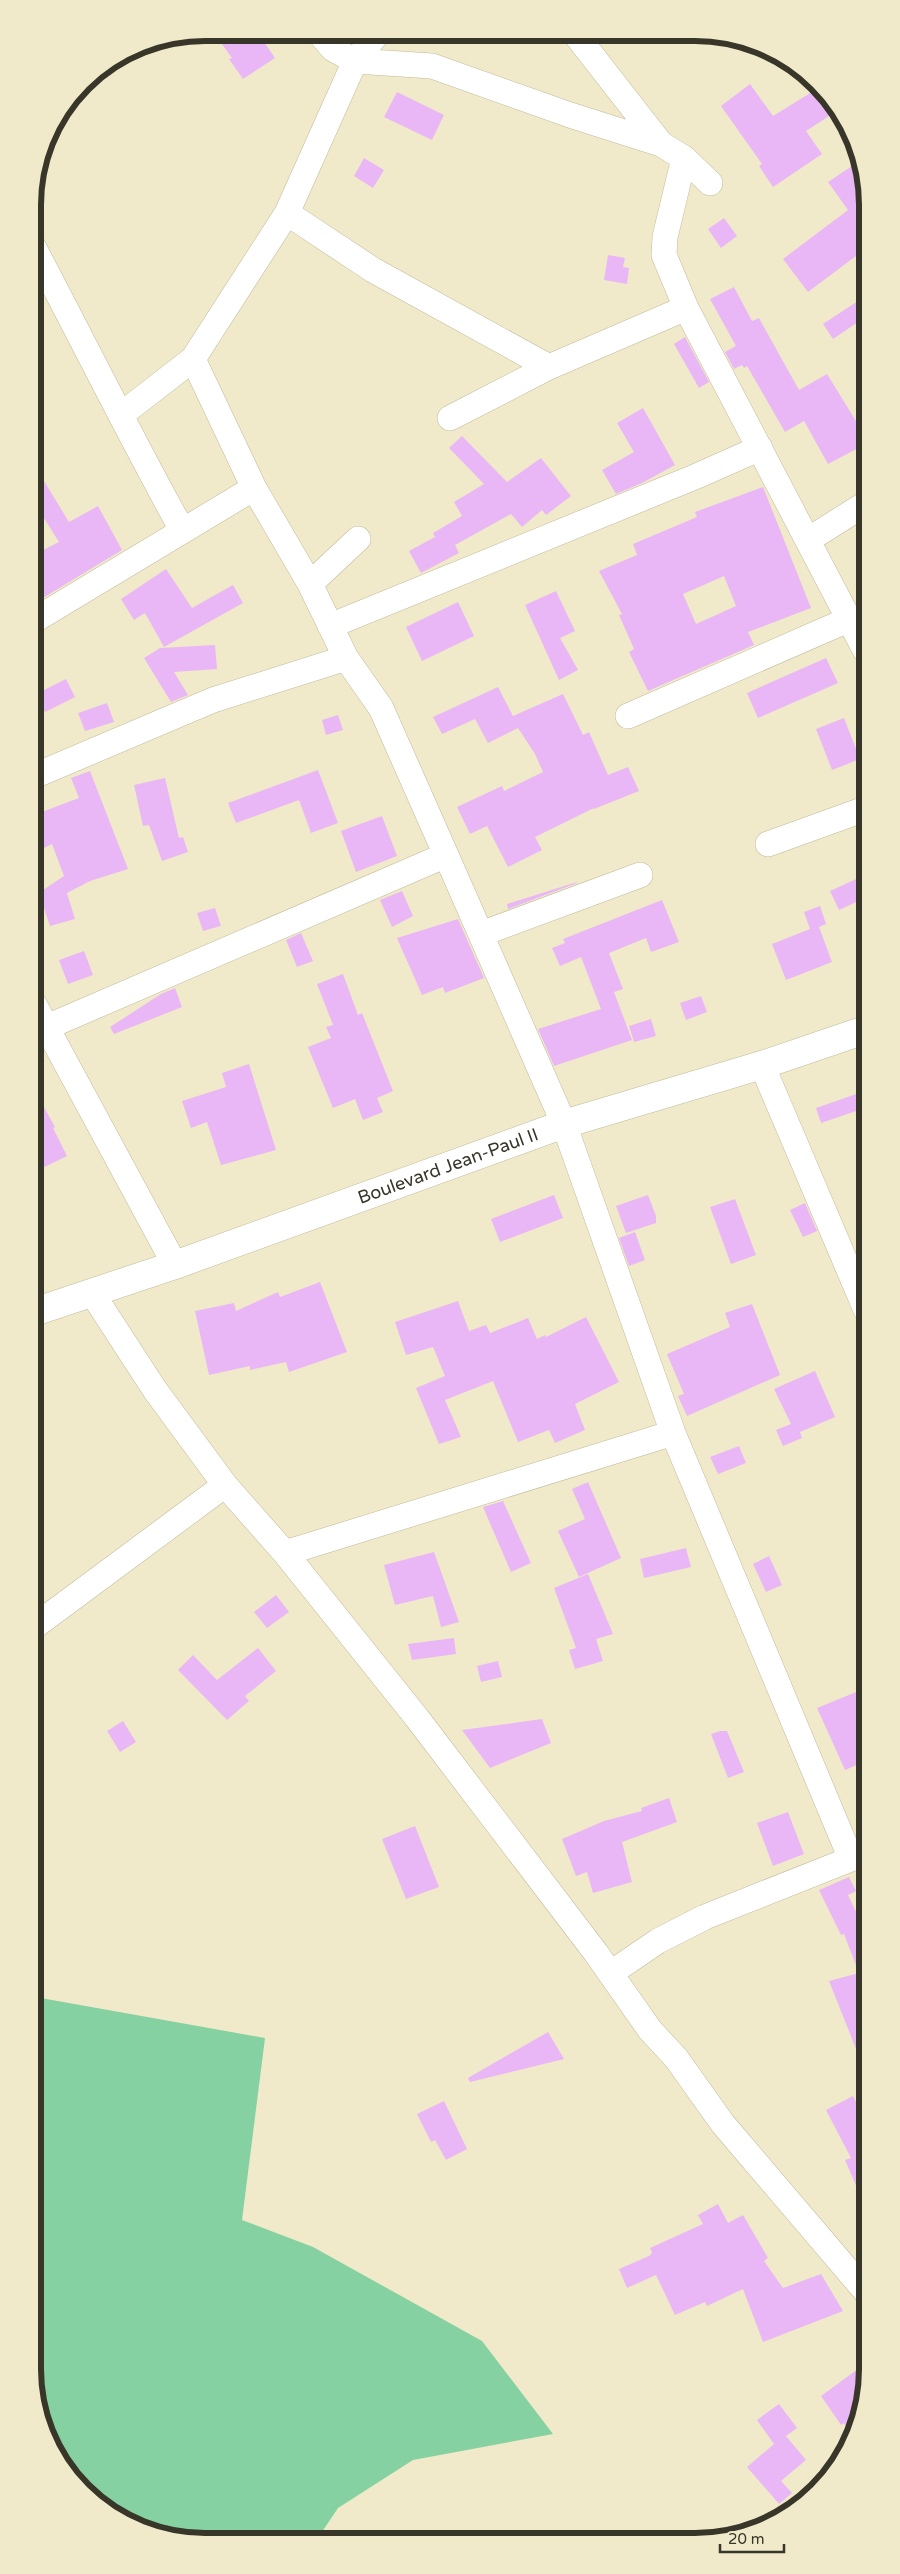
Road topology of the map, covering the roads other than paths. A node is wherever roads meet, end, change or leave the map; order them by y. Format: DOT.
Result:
graph roads {
  1 [pos="581,41"];
  2 [pos="327,42"];
  3 [pos="371,42"];
  4 [pos="355,61"];
  5 [pos="661,144"];
  6 [pos="684,158"];
  7 [pos="710,183"];
  8 [pos="287,213"];
  9 [pos="42,263"];
  10 [pos="686,308"];
  11 [pos="193,359"];
  12 [pos="549,367"];
  13 [pos="122,414"];
  14 [pos="450,418"];
  15 [pos="760,448"];
  16 [pos="254,488"];
  17 [pos="859,508"];
  18 [pos="182,530"];
  19 [pos="358,539"];
  20 [pos="808,540"];
  21 [pos="310,584"];
  22 [pos="42,616"];
  23 [pos="850,620"];
  24 [pos="330,626"];
  25 [pos="859,638"];
  26 [pos="346,658"];
  27 [pos="628,716"];
  28 [pos="42,773"];
  29 [pos="859,811"];
  30 [pos="768,844"];
  31 [pos="446,855"];
  32 [pos="640,875"];
  33 [pos="481,934"];
  34 [pos="42,1017"];
  35 [pos="47,1027"];
  36 [pos="859,1032"];
  37 [pos="762,1065"];
  38 [pos="564,1124"];
  39 [pos="175,1266"];
  40 [pos="859,1292"];
  41 [pos="92,1293"];
  42 [pos="41,1310"];
  43 [pos="673,1433"];
  44 [pos="226,1485"];
  45 [pos="285,1553"];
  46 [pos="41,1621"];
  47 [pos="858,1854"];
  48 [pos="859,1856"];
  49 [pos="611,1973"];
  50 [pos="858,2282"];
  1 -- 5 [label="street"];
  2 -- 4 [label="street"];
  3 -- 4 [label="street"];
  4 -- 5 [label="street"];
  4 -- 8 [label="street"];
  5 -- 6 [label="street"];
  6 -- 7 [label="street"];
  6 -- 10 [label="street"];
  8 -- 11 [label="street"];
  8 -- 12 [label="street"];
  9 -- 13 [label="street"];
  10 -- 12 [label="street"];
  10 -- 15 [label="street"];
  11 -- 13 [label="street"];
  11 -- 16 [label="street"];
  12 -- 14 [label="street"];
  13 -- 18 [label="street"];
  15 -- 20 [label="street"];
  15 -- 24 [label="street"];
  16 -- 18 [label="street"];
  16 -- 21 [label="street"];
  17 -- 20 [label="street"];
  18 -- 22 [label="street"];
  19 -- 21 [label="street"];
  20 -- 23 [label="street"];
  21 -- 24 [label="street"];
  23 -- 25 [label="street"];
  23 -- 27 [label="street"];
  24 -- 26 [label="street"];
  26 -- 28 [label="street"];
  26 -- 31 [label="street"];
  29 -- 30 [label="street"];
  31 -- 33 [label="street"];
  31 -- 35 [label="street"];
  32 -- 33 [label="street"];
  33 -- 38 [label="street"];
  34 -- 35 [label="street"];
  35 -- 39 [label="street"];
  36 -- 37 [label="main road, Boulevard Jean-Paul II"];
  37 -- 38 [label="main road, Boulevard Jean-Paul II"];
  37 -- 40 [label="street"];
  38 -- 39 [label="main road, Boulevard Jean-Paul II"];
  38 -- 43 [label="street"];
  39 -- 41 [label="main road, Boulevard Jean-Paul II"];
  41 -- 42 [label="main road, Boulevard Jean-Paul II"];
  41 -- 44 [label="street"];
  43 -- 45 [label="street"];
  43 -- 47 [label="street"];
  44 -- 45 [label="street"];
  44 -- 46 [label="street"];
  45 -- 49 [label="street"];
  48 -- 49 [label="street"];
  49 -- 50 [label="street"];
}
